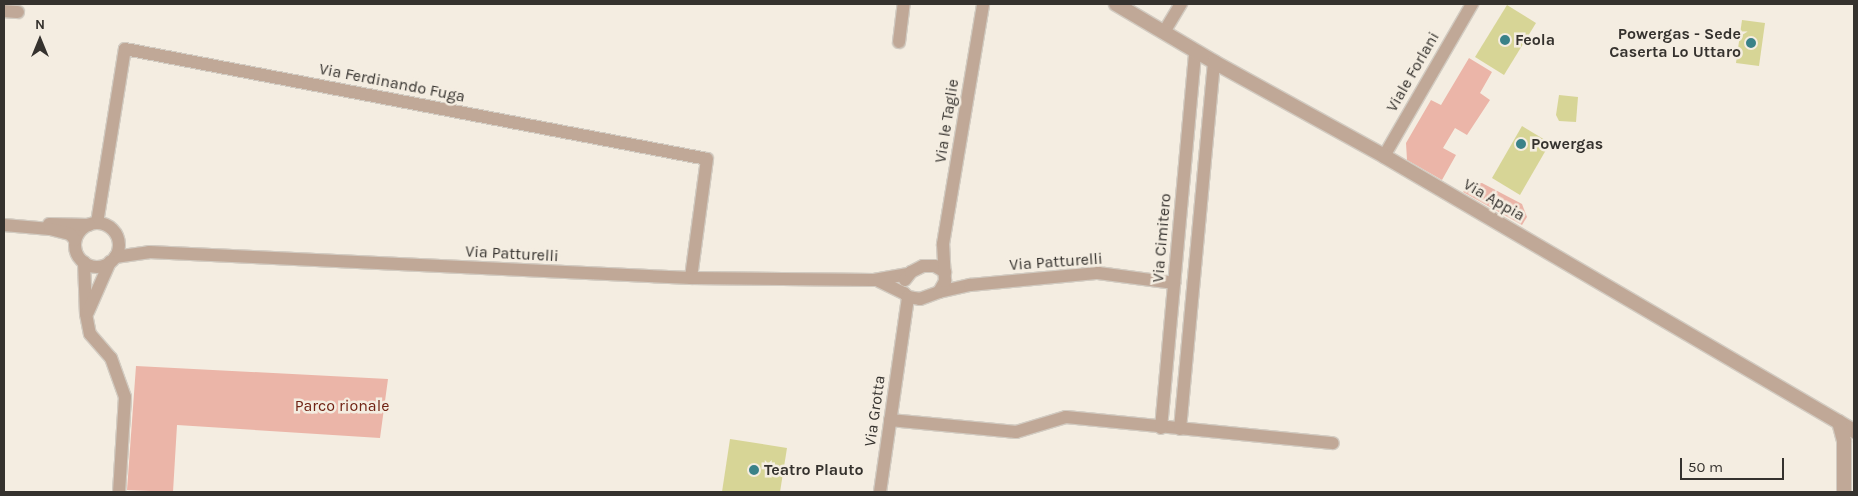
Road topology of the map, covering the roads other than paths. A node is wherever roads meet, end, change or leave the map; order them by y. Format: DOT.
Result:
graph roads {
  1 [pos="904,4"];
  2 [pos="983,4"];
  3 [pos="1116,4"];
  4 [pos="1181,4"];
  5 [pos="1472,4"];
  6 [pos="4,11"];
  7 [pos="18,12"];
  8 [pos="1164,32"];
  9 [pos="899,42"];
  10 [pos="1196,51"];
  11 [pos="1214,62"];
  12 [pos="1384,156"];
  13 [pos="93,224"];
  14 [pos="4,225"];
  15 [pos="39,227"];
  16 [pos="76,240"];
  17 [pos="119,241"];
  18 [pos="943,244"];
  19 [pos="149,252"];
  20 [pos="113,260"];
  21 [pos="84,262"];
  22 [pos="930,266"];
  23 [pos="909,274"];
  24 [pos="945,274"];
  25 [pos="691,278"];
  26 [pos="874,280"];
  27 [pos="1174,283"];
  28 [pos="970,285"];
  29 [pos="939,292"];
  30 [pos="911,296"];
  31 [pos="86,314"];
  32 [pos="890,420"];
  33 [pos="1839,422"];
  34 [pos="1161,428"];
  35 [pos="1180,429"];
  36 [pos="1853,430"];
  37 [pos="1333,443"];
  38 [pos="1854,461"];
  39 [pos="1845,486"];
  40 [pos="119,492"];
  41 [pos="880,492"];
  1 -- 9 [label="street"];
  2 -- 18 [label="street, Via le Taglie"];
  3 -- 8 [label="street, Via Appia"];
  4 -- 8 [label="street"];
  5 -- 12 [label="street, Viale Forlani"];
  6 -- 7 [label="street"];
  8 -- 10 [label="street, Via Appia"];
  10 -- 11 [label="street, Via Appia"];
  10 -- 27 [label="street, Via Cimitero"];
  11 -- 12 [label="street, Via Appia"];
  11 -- 35 [label="street"];
  12 -- 33 [label="street, Via Appia"];
  13 -- 15 [label="street"];
  13 -- 16 [label="street"];
  13 -- 17 [label="street"];
  13 -- 25 [label="street, Via Ferdinando Fuga"];
  14 -- 15 [label="street"];
  15 -- 16 [label="street"];
  16 -- 21 [label="street"];
  17 -- 19 [label="street, Via Patturelli"];
  17 -- 20 [label="street"];
  18 -- 22 [label="street, Via le Taglie"];
  18 -- 24 [label="street, Via le Taglie"];
  19 -- 20 [label="street, Via Patturelli"];
  19 -- 25 [label="street, Via Patturelli"];
  20 -- 21 [label="street"];
  20 -- 31 [label="street"];
  21 -- 31 [label="street"];
  22 -- 23 [label="street, Via Patturelli"];
  22 -- 24 [label="street, Via Patturelli"];
  23 -- 26 [label="street, Via Patturelli"];
  23 -- 30 [label="street"];
  24 -- 28 [label="street, Via Patturelli"];
  24 -- 29 [label="street"];
  25 -- 26 [label="street, Via Patturelli"];
  26 -- 30 [label="street, Via Patturelli"];
  27 -- 28 [label="street, Via Patturelli"];
  27 -- 34 [label="street, Via Cimitero"];
  28 -- 29 [label="street, Via Patturelli"];
  29 -- 30 [label="street, Via Patturelli"];
  30 -- 32 [label="street, Via Grotta"];
  31 -- 40 [label="street"];
  32 -- 34 [label="street"];
  32 -- 41 [label="street, Via Grotta"];
  33 -- 36 [label="street, Via Appia"];
  33 -- 39 [label="street"];
  34 -- 35 [label="street"];
  35 -- 37 [label="street"];
  38 -- 39 [label="street"];
}
